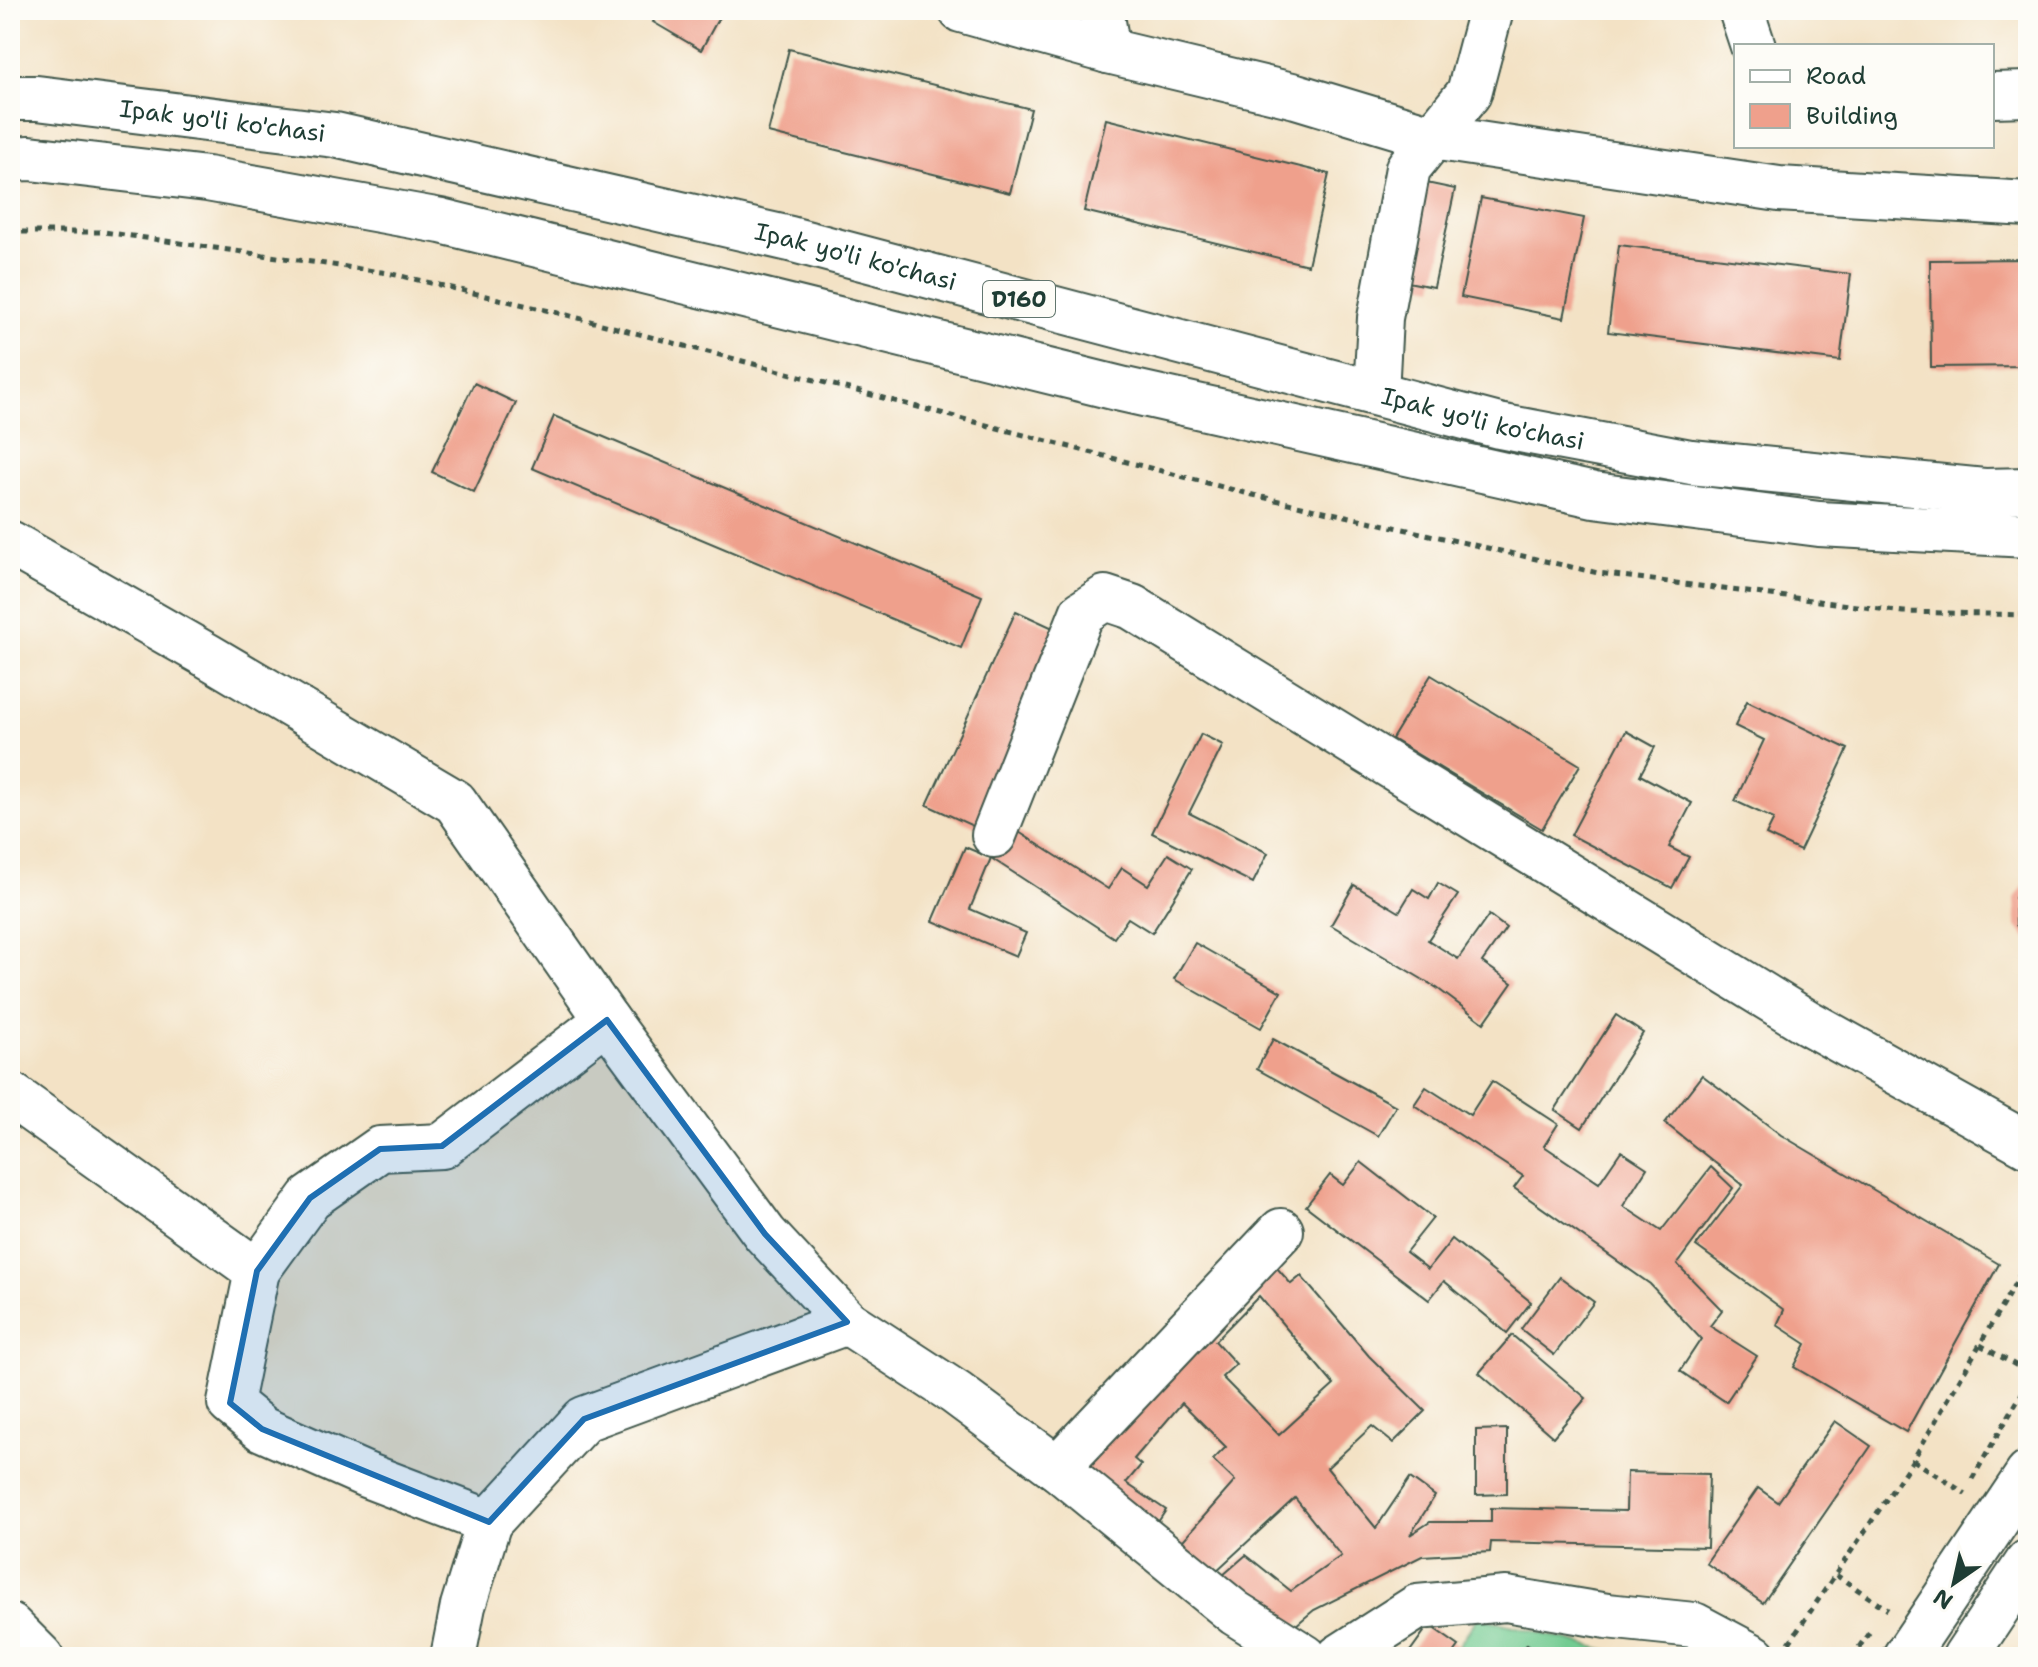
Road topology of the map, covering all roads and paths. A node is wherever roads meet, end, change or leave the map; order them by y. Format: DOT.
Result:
graph roads {
  1 [pos="961,10"];
  2 [pos="1491,10"];
  3 [pos="1741,10"];
  4 [pos="1104,30"];
  5 [pos="1752,44"];
  6 [pos="2028,94"];
  7 [pos="1994,95"];
  8 [pos="10,98"];
  9 [pos="1432,137"];
  10 [pos="10,159"];
  11 [pos="2028,204"];
  12 [pos="10,232"];
  13 [pos="1376,393"];
  14 [pos="2028,490"];
  15 [pos="2028,535"];
  16 [pos="10,543"];
  17 [pos="2028,615"];
  18 [pos="994,835"];
  19 [pos="607,1020"];
  20 [pos="10,1094"];
  21 [pos="2028,1145"];
  22 [pos="1281,1231"];
  23 [pos="2028,1261"];
  24 [pos="257,1271"];
  25 [pos="847,1322"];
  26 [pos="1980,1345"];
  27 [pos="2028,1372"];
  28 [pos="2028,1383"];
  29 [pos="1913,1460"];
  30 [pos="1057,1468"];
  31 [pos="2028,1474"];
  32 [pos="1964,1493"];
  33 [pos="1955,1506"];
  34 [pos="2000,1516"];
  35 [pos="489,1522"];
  36 [pos="2028,1562"];
  37 [pos="1836,1575"];
  38 [pos="1894,1595"];
  39 [pos="1886,1608"];
  40 [pos="10,1626"];
  41 [pos="2028,1644"];
  42 [pos="1914,1645"];
  43 [pos="1771,1651"];
  44 [pos="41,1657"];
  45 [pos="453,1657"];
  46 [pos="1305,1657"];
  47 [pos="1339,1657"];
  48 [pos="1852,1657"];
  49 [pos="1965,1657"];
  50 [pos="2019,1657"];
  1 -- 4 [label="street"];
  2 -- 9 [label="street"];
  3 -- 5 [label="street"];
  4 -- 9 [label="street"];
  6 -- 7 [label="street"];
  8 -- 13 [label="street, Ipak yo'li ko'chasi / D160"];
  9 -- 11 [label="street"];
  9 -- 13 [label="street"];
  10 -- 15 [label="street, Ipak yo'li ko'chasi"];
  12 -- 17 [label="path"];
  13 -- 14 [label="street, Ipak yo'li ko'chasi / D160"];
  16 -- 19 [label="street"];
  18 -- 21 [label="street"];
  19 -- 24 [label="street"];
  19 -- 25 [label="street"];
  20 -- 24 [label="street"];
  22 -- 30 [label="street"];
  23 -- 26 [label="path"];
  24 -- 35 [label="street"];
  25 -- 30 [label="street"];
  25 -- 35 [label="street"];
  26 -- 27 [label="path"];
  26 -- 29 [label="path"];
  28 -- 32 [label="path"];
  29 -- 32 [label="path"];
  29 -- 37 [label="path"];
  30 -- 46 [label="street"];
  31 -- 34 [label="street"];
  32 -- 33 [label="path"];
  32 -- 34 [label="path"];
  34 -- 42 [label="street"];
  35 -- 45 [label="street"];
  36 -- 49 [label="street"];
  37 -- 39 [label="path"];
  37 -- 43 [label="path"];
  38 -- 39 [label="path"];
  39 -- 42 [label="path"];
  39 -- 48 [label="path"];
  40 -- 44 [label="street"];
  41 -- 50 [label="path"];
  43 -- 47 [label="street"];
}
